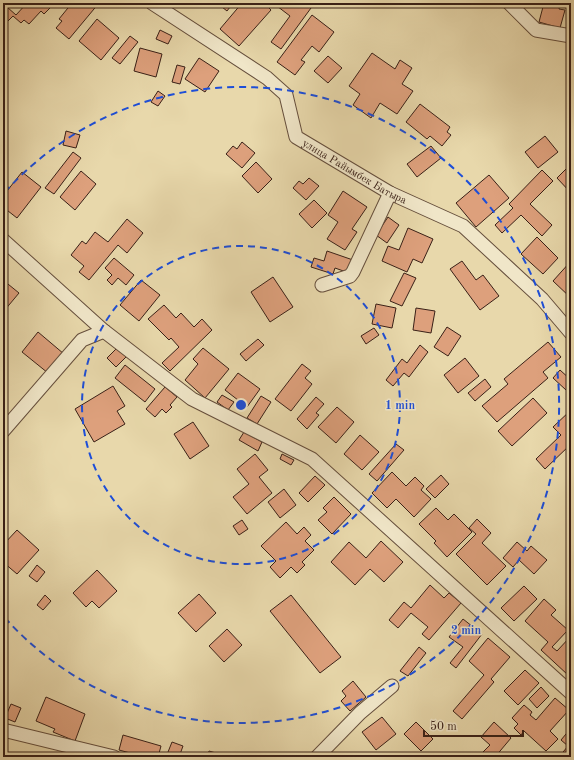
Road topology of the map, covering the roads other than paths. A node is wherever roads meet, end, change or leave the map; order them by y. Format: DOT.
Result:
graph roads {
  1 [pos="152,3"];
  2 [pos="509,3"];
  3 [pos="571,36"];
  4 [pos="390,193"];
  5 [pos="3,240"];
  6 [pos="322,285"];
  7 [pos="104,331"];
  8 [pos="571,333"];
  9 [pos="3,431"];
  10 [pos="392,686"];
  11 [pos="571,693"];
  12 [pos="3,730"];
  13 [pos="114,757"];
  14 [pos="317,757"];
  1 -- 4 [label="street, улица Райымбек Батыра"];
  2 -- 3 [label="street"];
  4 -- 6 [label="street"];
  4 -- 8 [label="street, улица Райымбек Батыра"];
  5 -- 7 [label="street"];
  7 -- 9 [label="street"];
  7 -- 11 [label="street"];
  10 -- 14 [label="street"];
  12 -- 13 [label="street"];
}
